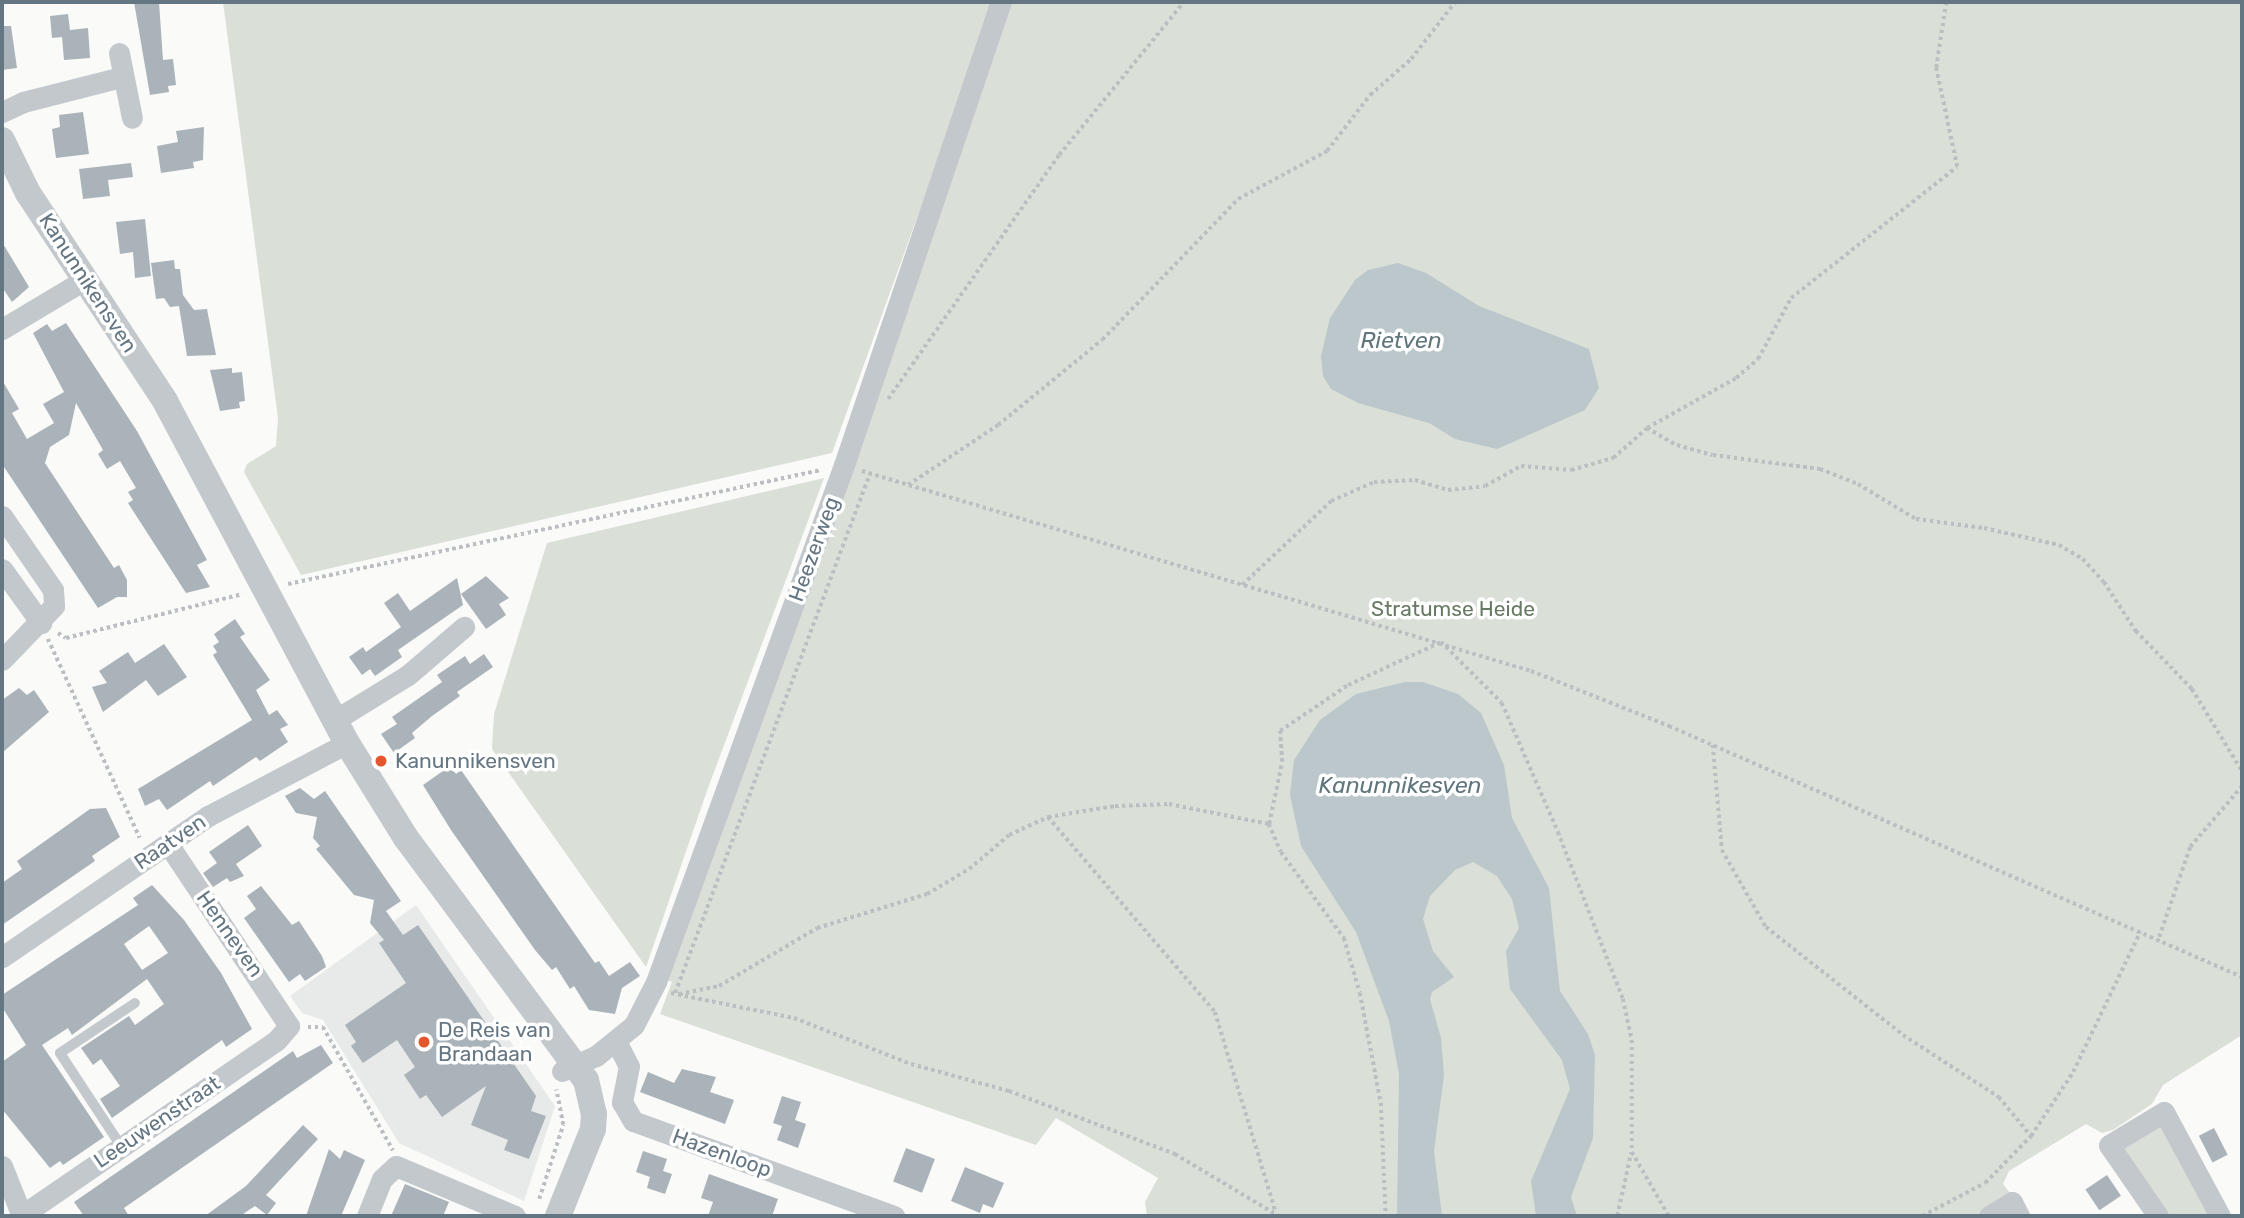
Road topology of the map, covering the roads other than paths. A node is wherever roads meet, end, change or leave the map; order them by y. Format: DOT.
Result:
graph roads {
  1 [pos="1001,2"];
  2 [pos="119,52"];
  3 [pos="121,77"];
  4 [pos="2,112"];
  5 [pos="132,118"];
  6 [pos="2,140"];
  7 [pos="86,279"];
  8 [pos="2,329"];
  9 [pos="2,516"];
  10 [pos="2,569"];
  11 [pos="41,623"];
  12 [pos="464,627"];
  13 [pos="2,660"];
  14 [pos="341,731"];
  15 [pos="168,844"];
  16 [pos="2,957"];
  17 [pos="135,1003"];
  18 [pos="289,1026"];
  19 [pos="616,1041"];
  20 [pos="570,1068"];
  21 [pos="121,1146"];
  22 [pos="2,1166"];
  23 [pos="547,1210"];
  24 [pos="22,1216"];
  25 [pos="367,1216"];
  26 [pos="515,1216"];
  27 [pos="894,1216"];
  28 [pos="1989,1216"];
  29 [pos="2019,1216"];
  30 [pos="2158,1216"];
  31 [pos="2220,1216"];
  1 -- 19 [label="street, Heezerweg"];
  2 -- 3 [label="street"];
  3 -- 4 [label="street"];
  3 -- 5 [label="street"];
  6 -- 7 [label="street, Kanunnikensven"];
  7 -- 8 [label="street"];
  7 -- 14 [label="street, Kanunnikensven"];
  9 -- 11 [label="street"];
  10 -- 11 [label="street"];
  11 -- 13 [label="street"];
  12 -- 14 [label="street"];
  14 -- 15 [label="street, Raatven"];
  14 -- 20 [label="street, Kanunnikensven"];
  15 -- 16 [label="street, Raatven"];
  15 -- 18 [label="street, Henneven"];
  17 -- 21 [label="lane"];
  18 -- 21 [label="street, Leeuwenstraat"];
  19 -- 20 [label="street, Heezerweg"];
  19 -- 27 [label="street, Hazenloop"];
  20 -- 23 [label="street"];
  21 -- 24 [label="street, Leeuwenstraat"];
  22 -- 24 [label="street"];
  25 -- 26 [label="street"];
  28 -- 29 [label="street"];
  30 -- 31 [label="street"];
}
